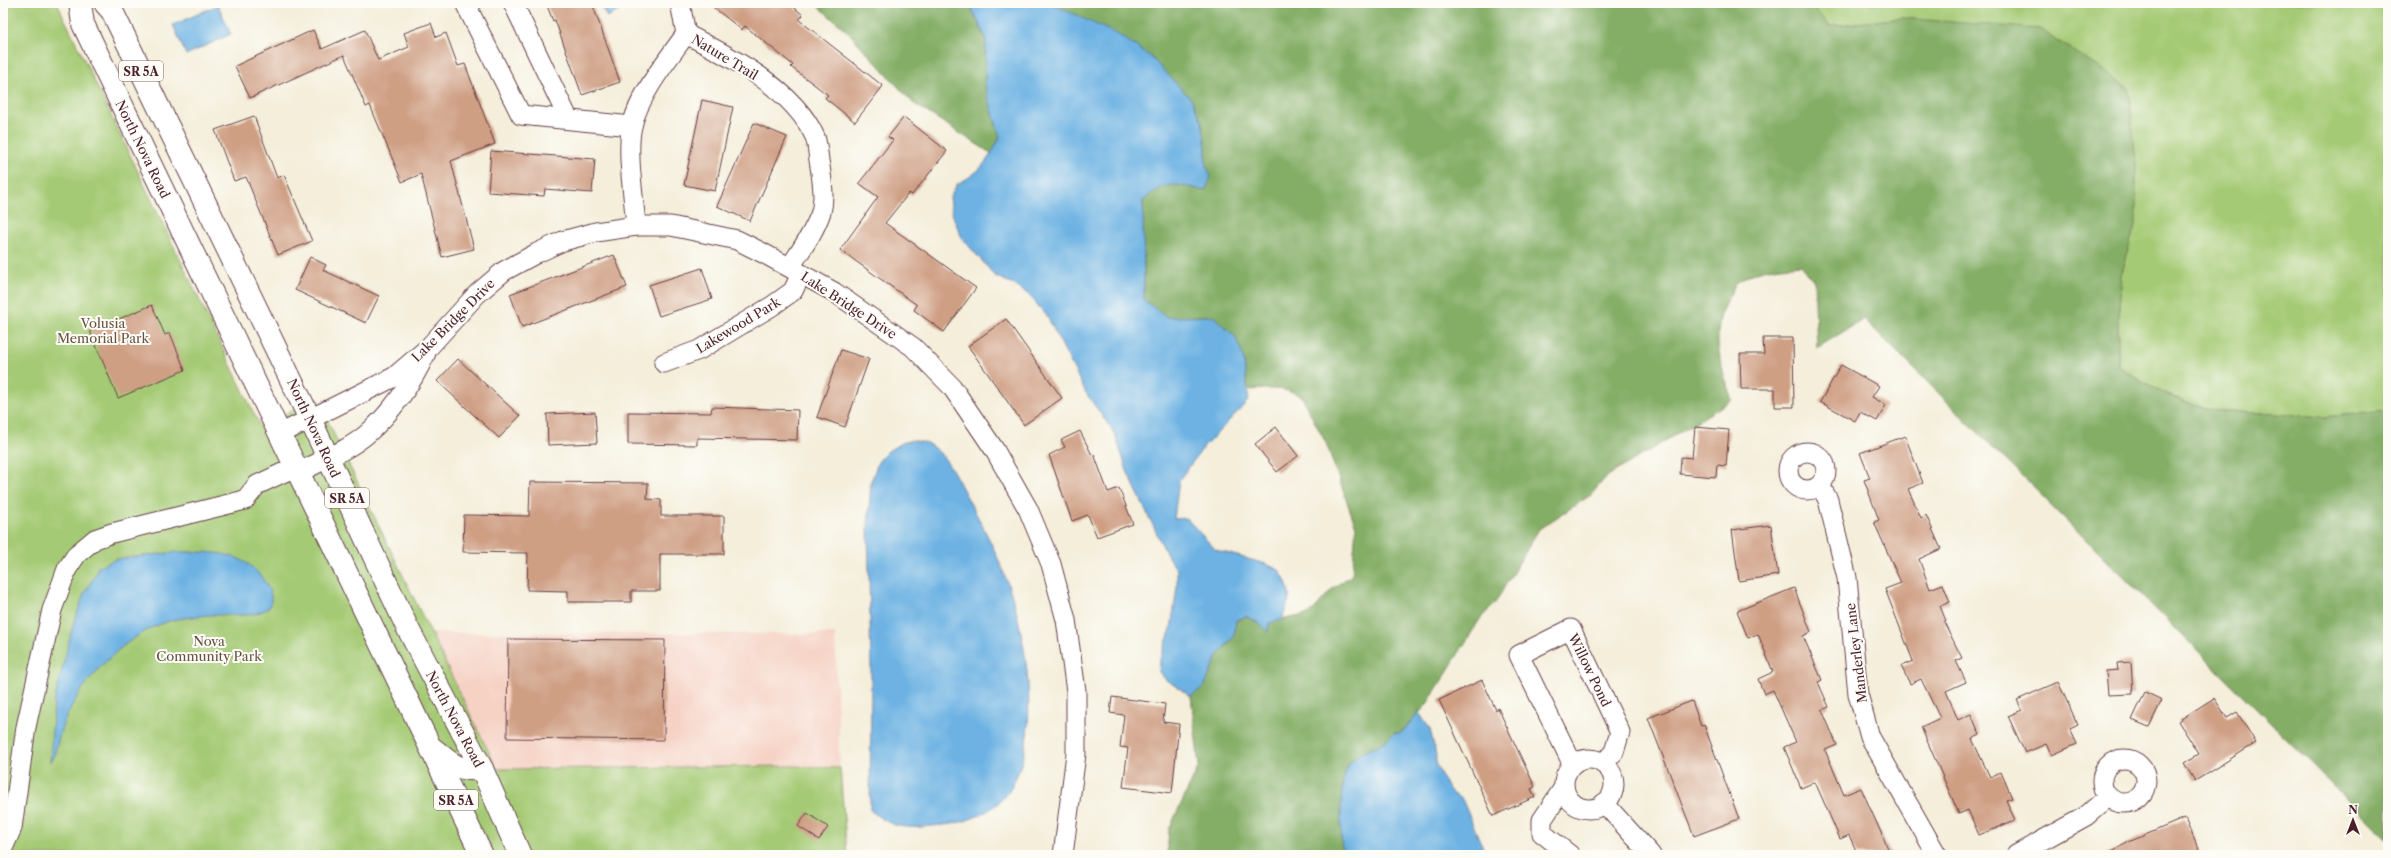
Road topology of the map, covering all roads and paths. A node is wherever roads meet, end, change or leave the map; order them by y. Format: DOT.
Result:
graph roads {
  1 [pos="80,3"];
  2 [pos="104,3"];
  3 [pos="472,3"];
  4 [pos="513,3"];
  5 [pos="680,3"];
  6 [pos="686,34"];
  7 [pos="568,118"];
  8 [pos="632,126"];
  9 [pos="636,226"];
  10 [pos="795,270"];
  11 [pos="428,348"];
  12 [pos="664,363"];
  13 [pos="310,419"];
  14 [pos="280,434"];
  15 [pos="328,457"];
  16 [pos="296,470"];
  17 [pos="1820,485"];
  18 [pos="429,746"];
  19 [pos="1603,764"];
  20 [pos="1573,765"];
  21 [pos="482,769"];
  22 [pos="1564,787"];
  23 [pos="2108,797"];
  24 [pos="1604,803"];
  25 [pos="3,848"];
  26 [pos="482,855"];
  27 [pos="520,855"];
  28 [pos="1063,855"];
  29 [pos="1570,855"];
  30 [pos="1651,855"];
  31 [pos="1937,855"];
  32 [pos="2016,855"];
  1 -- 14 [label="main road, North Nova Road / SR 5A"];
  2 -- 13 [label="main road, North Nova Road / SR 5A"];
  3 -- 7 [label="street"];
  4 -- 7 [label="street"];
  5 -- 6 [label="street"];
  6 -- 8 [label="street"];
  6 -- 10 [label="street, Nature Trail"];
  7 -- 8 [label="street"];
  8 -- 9 [label="street"];
  9 -- 10 [label="street, Lake Bridge Drive"];
  9 -- 11 [label="street, Lake Bridge Drive"];
  10 -- 12 [label="street, Lakewood Park"];
  10 -- 28 [label="street, Lake Bridge Drive"];
  11 -- 13 [label="street, Lake Bridge Drive"];
  11 -- 15 [label="street"];
  13 -- 14 [label="street, Lake Bridge Drive"];
  13 -- 15 [label="main road, North Nova Road / SR 5A"];
  14 -- 16 [label="main road, North Nova Road / SR 5A"];
  15 -- 16 [label="street"];
  15 -- 21 [label="main road, North Nova Road / SR 5A"];
  16 -- 18 [label="main road, North Nova Road / SR 5A"];
  16 -- 25 [label="street"];
  17 -- 31 [label="street, Manderley Lane"];
  18 -- 21 [label="main road"];
  18 -- 26 [label="main road, North Nova Road / SR 5A"];
  19 -- 20 [label="street"];
  19 -- 20 [label="street, Willow Pond"];
  19 -- 24 [label="street"];
  20 -- 22 [label="street"];
  21 -- 27 [label="main road, North Nova Road / SR 5A"];
  22 -- 24 [label="street"];
  22 -- 29 [label="street"];
  23 -- 32 [label="street"];
  24 -- 30 [label="street"];
}
